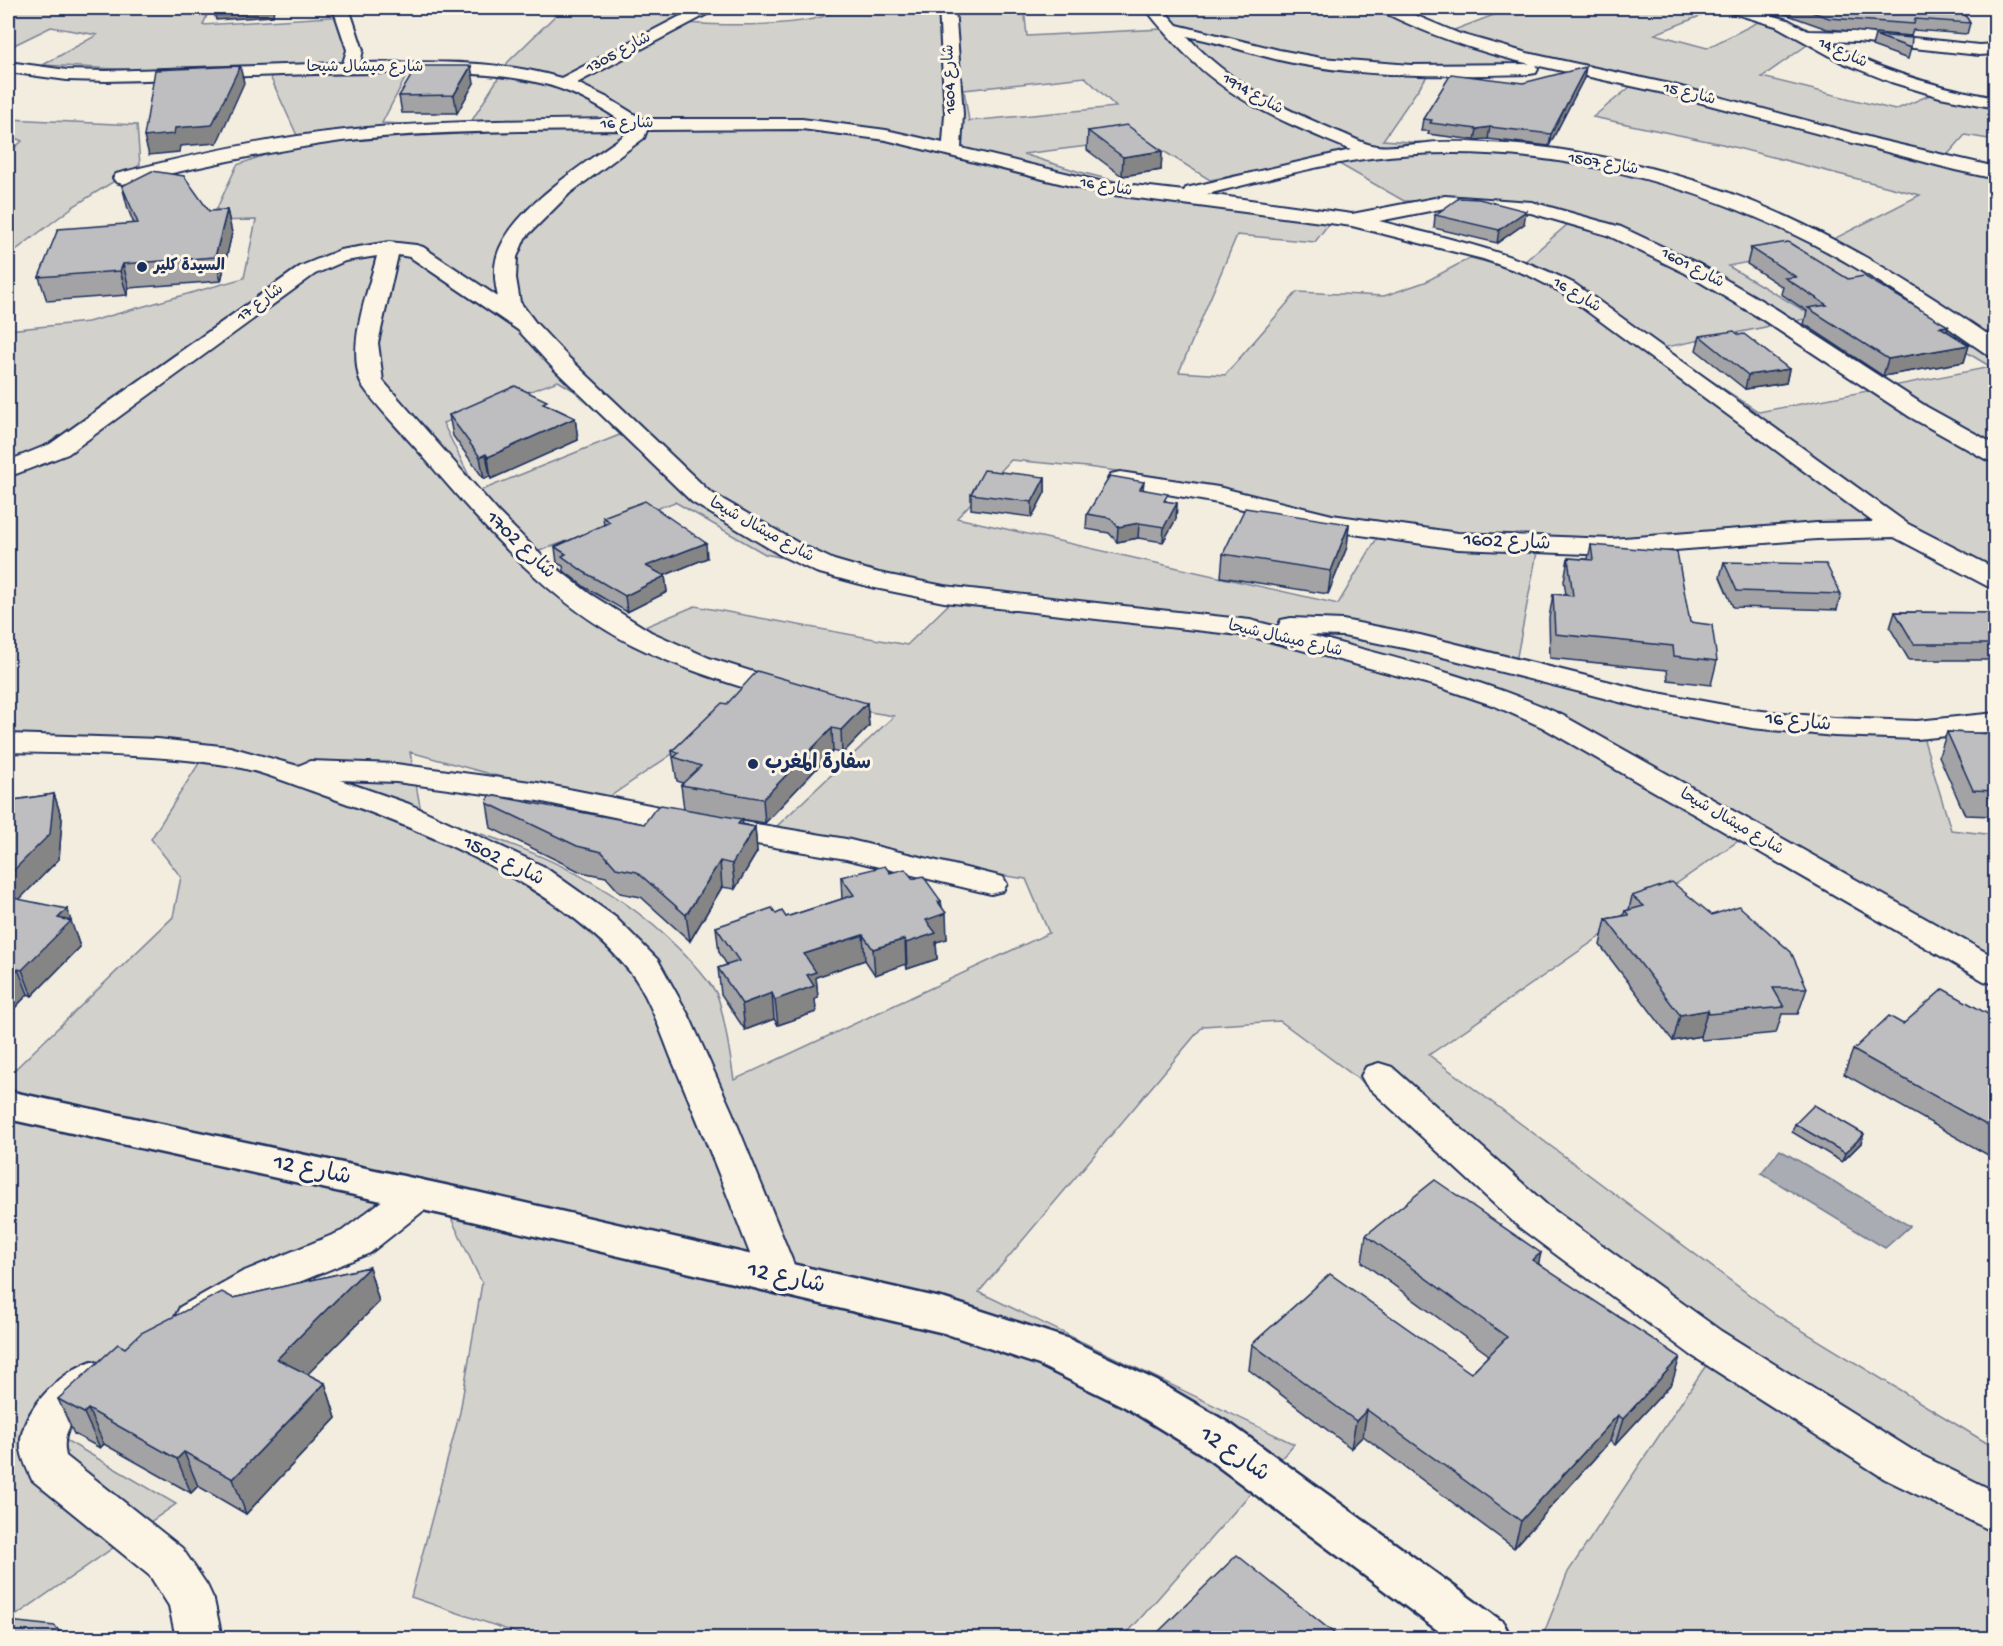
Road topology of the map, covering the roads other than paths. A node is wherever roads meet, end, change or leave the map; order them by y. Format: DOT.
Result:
graph roads {
  1 [pos="341,8"];
  2 [pos="707,8"];
  3 [pos="947,8"];
  4 [pos="1154,8"];
  5 [pos="1387,8"];
  6 [pos="1732,8"];
  7 [pos="1173,29"];
  8 [pos="1805,36"];
  9 [pos="1990,51"];
  10 [pos="351,66"];
  11 [pos="8,67"];
  12 [pos="1576,68"];
  13 [pos="563,84"];
  14 [pos="1995,103"];
  15 [pos="638,125"];
  16 [pos="952,150"];
  17 [pos="1373,152"];
  18 [pos="1995,173"];
  19 [pos="123,178"];
  20 [pos="1171,197"];
  21 [pos="1352,220"];
  22 [pos="389,248"];
  23 [pos="527,327"];
  24 [pos="1995,350"];
  25 [pos="1995,456"];
  26 [pos="8,470"];
  27 [pos="1120,479"];
  28 [pos="1899,529"];
  29 [pos="1995,580"];
  30 [pos="1250,628"];
  31 [pos="814,699"];
  32 [pos="1995,722"];
  33 [pos="8,743"];
  34 [pos="278,770"];
  35 [pos="991,884"];
  36 [pos="1995,973"];
  37 [pos="1379,1076"];
  38 [pos="8,1105"];
  39 [pos="418,1194"];
  40 [pos="779,1277"];
  41 [pos="1995,1515"];
  42 [pos="199,1638"];
  43 [pos="1486,1638"];
  1 -- 10 [label="street"];
  2 -- 13 [label="street, شارع 1305"];
  3 -- 16 [label="street, شارع 1604"];
  4 -- 7 [label="street, شارع 1914"];
  5 -- 12 [label="street, شارع 15"];
  6 -- 8 [label="street"];
  7 -- 12 [label="street"];
  7 -- 17 [label="street, شارع 1914"];
  8 -- 9 [label="street, شارع 14"];
  8 -- 14 [label="street, شارع 14"];
  10 -- 11 [label="street, شارع ميشال شيحا"];
  10 -- 13 [label="street, شارع ميشال شيحا"];
  12 -- 18 [label="street, شارع 15"];
  13 -- 15 [label="street, شارع ميشال شيحا"];
  15 -- 16 [label="street, شارع 16"];
  15 -- 19 [label="street, شارع 16"];
  15 -- 23 [label="street, شارع ميشال شيحا"];
  16 -- 20 [label="street, شارع 16"];
  17 -- 20 [label="street, شارع 1507"];
  17 -- 24 [label="street, شارع 1507"];
  20 -- 21 [label="street, شارع 16"];
  21 -- 25 [label="street, شارع 1601"];
  21 -- 28 [label="street, شارع 16"];
  22 -- 23 [label="street, شارع 17"];
  22 -- 26 [label="street, شارع 17"];
  22 -- 31 [label="street, شارع 1702"];
  23 -- 30 [label="street, شارع ميشال شيحا"];
  27 -- 28 [label="street, شارع 1602"];
  28 -- 29 [label="street, شارع 16"];
  30 -- 32 [label="street, شارع 16"];
  30 -- 36 [label="street, شارع ميشال شيحا"];
  33 -- 34 [label="street, شارع 1502"];
  34 -- 35 [label="street"];
  34 -- 40 [label="street, شارع 1502"];
  37 -- 41 [label="street"];
  38 -- 39 [label="main road, شارع 12"];
  39 -- 40 [label="main road, شارع 12"];
  39 -- 42 [label="street"];
  40 -- 43 [label="main road, شارع 12"];
}
